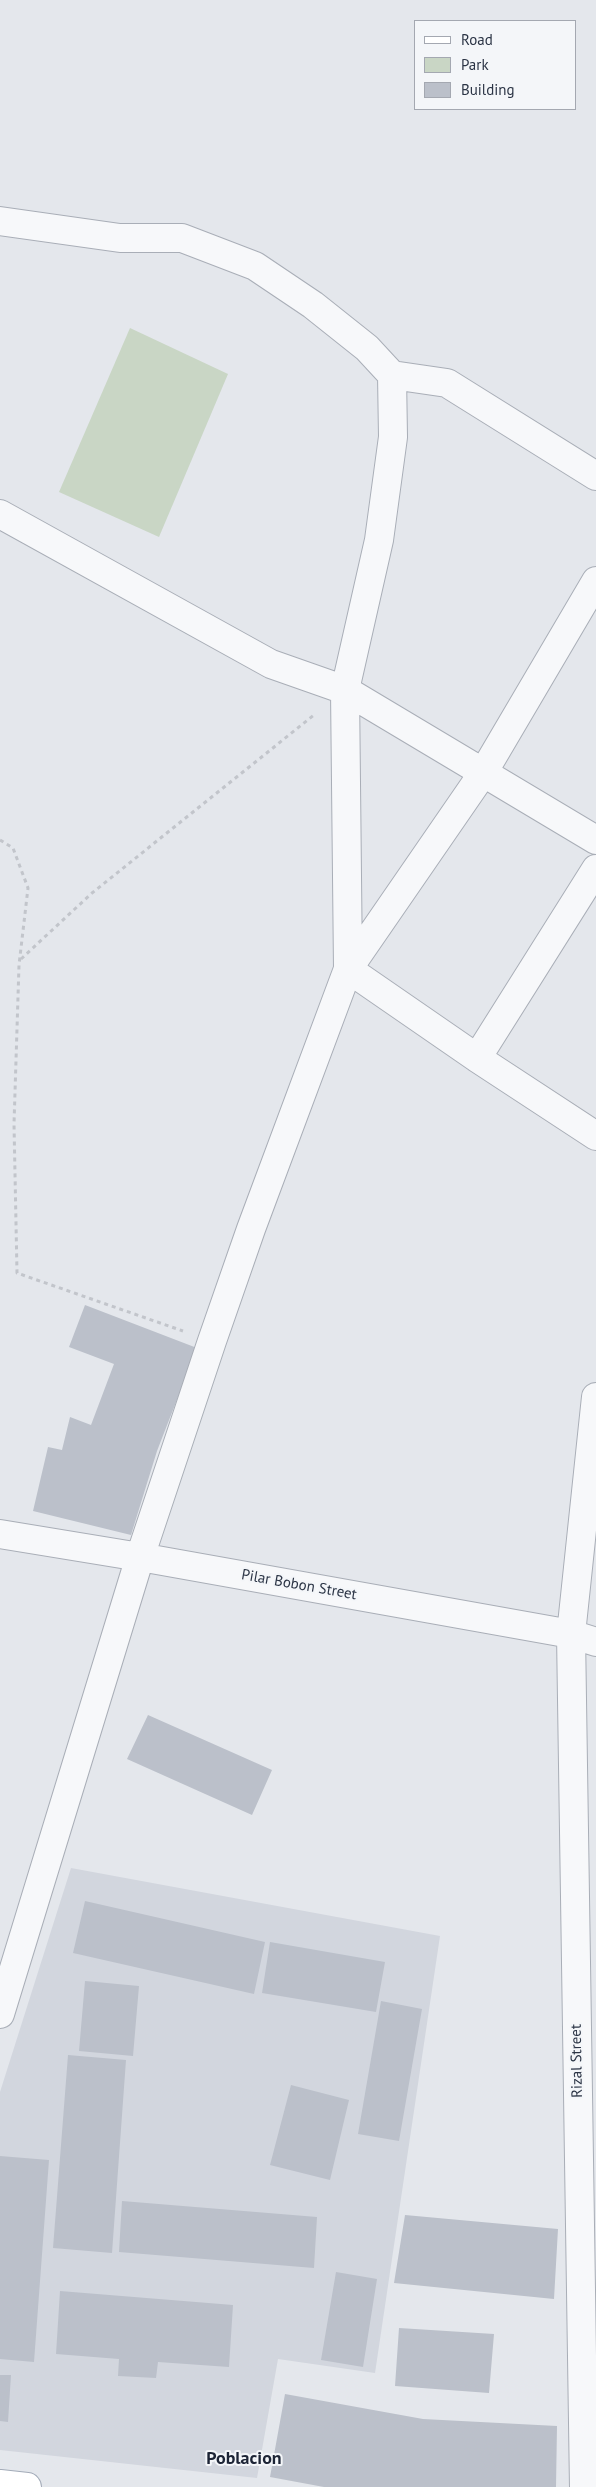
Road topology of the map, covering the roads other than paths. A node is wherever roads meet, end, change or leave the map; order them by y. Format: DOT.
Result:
graph roads {
  1 [pos="0,221"];
  2 [pos="392,376"];
  3 [pos="596,476"];
  4 [pos="0,514"];
  5 [pos="596,581"];
  6 [pos="346,690"];
  7 [pos="483,773"];
  8 [pos="596,840"];
  9 [pos="596,869"];
  10 [pos="348,969"];
  11 [pos="478,1058"];
  12 [pos="596,1136"];
  13 [pos="596,1397"];
  14 [pos="0,1534"];
  15 [pos="140,1557"];
  16 [pos="584,1638"];
  17 [pos="0,2014"];
  18 [pos="584,2487"];
  1 -- 2 [label="street"];
  2 -- 3 [label="street"];
  2 -- 6 [label="street"];
  4 -- 6 [label="street"];
  5 -- 7 [label="street"];
  6 -- 7 [label="street"];
  6 -- 10 [label="street"];
  7 -- 8 [label="street"];
  7 -- 10 [label="street"];
  9 -- 11 [label="street"];
  10 -- 11 [label="street"];
  10 -- 15 [label="street"];
  11 -- 12 [label="street"];
  13 -- 16 [label="street, Rizal Street"];
  14 -- 15 [label="street, Pilar Bobon Street"];
  15 -- 16 [label="street, Pilar Bobon Street"];
  15 -- 17 [label="street"];
  16 -- 18 [label="street, Rizal Street"];
}
